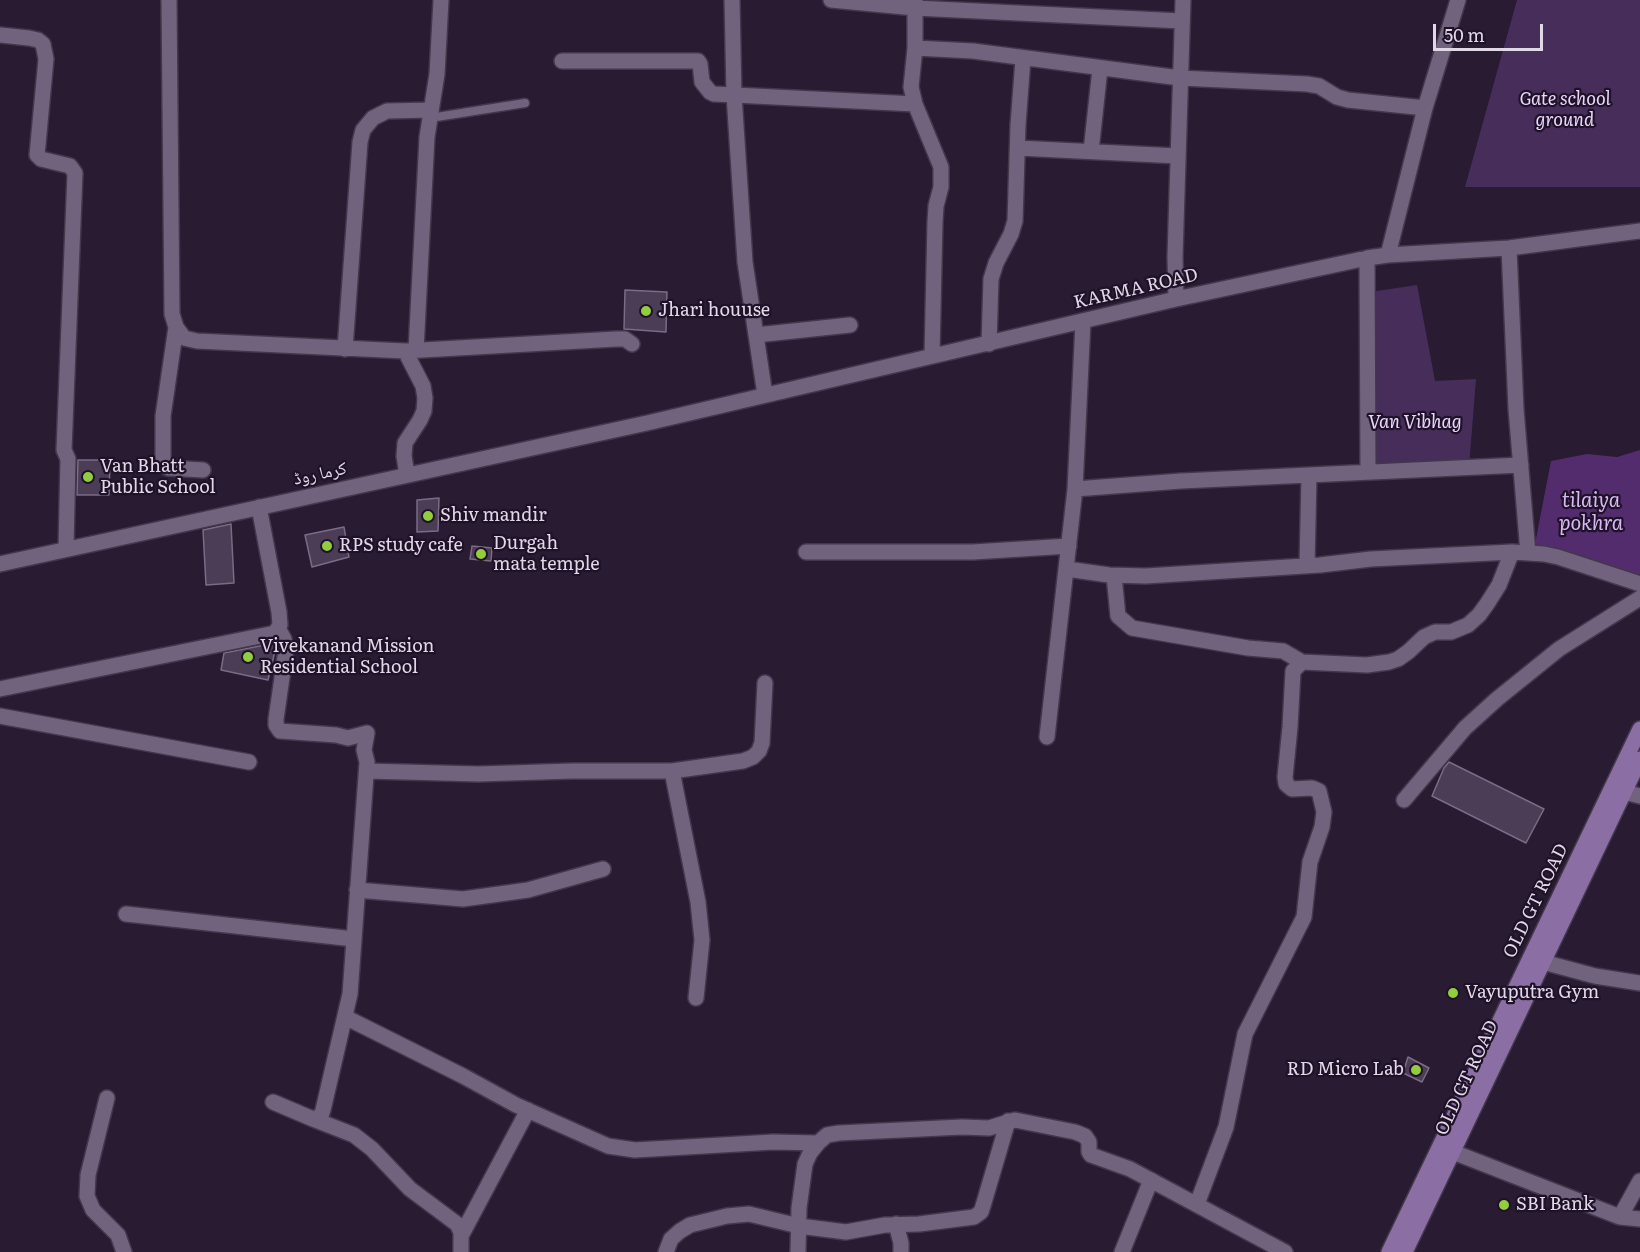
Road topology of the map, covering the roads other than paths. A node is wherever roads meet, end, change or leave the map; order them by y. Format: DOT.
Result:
graph roads {
  1 [pos="169,0"];
  2 [pos="441,0"];
  3 [pos="732,0"];
  4 [pos="831,0"];
  5 [pos="1183,0"];
  6 [pos="1458,0"];
  7 [pos="915,4"];
  8 [pos="1006,6"];
  9 [pos="1182,21"];
  10 [pos="0,35"];
  11 [pos="915,48"];
  12 [pos="1023,59"];
  13 [pos="562,61"];
  14 [pos="1100,69"];
  15 [pos="1180,78"];
  16 [pos="734,95"];
  17 [pos="525,103"];
  18 [pos="915,104"];
  19 [pos="1425,108"];
  20 [pos="431,114"];
  21 [pos="1017,148"];
  22 [pos="1091,152"];
  23 [pos="1178,156"];
  24 [pos="1640,231"];
  25 [pos="1509,248"];
  26 [pos="1388,255"];
  27 [pos="1367,258"];
  28 [pos="1176,299"];
  29 [pos="1083,322"];
  30 [pos="850,326"];
  31 [pos="176,327"];
  32 [pos="756,335"];
  33 [pos="632,344"];
  34 [pos="989,344"];
  35 [pos="345,348"];
  36 [pos="411,350"];
  37 [pos="932,355"];
  38 [pos="765,395"];
  39 [pos="647,423"];
  40 [pos="1521,465"];
  41 [pos="203,470"];
  42 [pos="1368,472"];
  43 [pos="407,475"];
  44 [pos="1309,475"];
  45 [pos="1075,489"];
  46 [pos="259,507"];
  47 [pos="1069,546"];
  48 [pos="66,549"];
  49 [pos="806,552"];
  50 [pos="1520,553"];
  51 [pos="0,564"];
  52 [pos="1307,566"];
  53 [pos="1067,569"];
  54 [pos="1114,576"];
  55 [pos="1640,584"];
  56 [pos="1640,598"];
  57 [pos="279,630"];
  58 [pos="1302,662"];
  59 [pos="765,682"];
  60 [pos="0,689"];
  61 [pos="0,716"];
  62 [pos="1640,729"];
  63 [pos="1047,737"];
  64 [pos="1640,759"];
  65 [pos="249,762"];
  66 [pos="367,771"];
  67 [pos="672,771"];
  68 [pos="1624,792"];
  69 [pos="1640,796"];
  70 [pos="1404,800"];
  71 [pos="603,869"];
  72 [pos="357,890"];
  73 [pos="126,914"];
  74 [pos="354,939"];
  75 [pos="1544,962"];
  76 [pos="1640,983"];
  77 [pos="696,998"];
  78 [pos="345,1017"];
  79 [pos="107,1098"];
  80 [pos="273,1102"];
  81 [pos="528,1110"];
  82 [pos="313,1119"];
  83 [pos="1008,1121"];
  84 [pos="818,1143"];
  85 [pos="1453,1152"];
  86 [pos="1151,1180"];
  87 [pos="1640,1182"];
  88 [pos="1197,1204"];
  89 [pos="1620,1217"];
  90 [pos="1640,1219"];
  91 [pos="896,1224"];
  92 [pos="798,1226"];
  93 [pos="461,1236"];
  94 [pos="124,1252"];
  95 [pos="460,1252"];
  96 [pos="666,1252"];
  97 [pos="798,1252"];
  98 [pos="901,1252"];
  99 [pos="1122,1252"];
  100 [pos="1285,1252"];
  101 [pos="1389,1252"];
  102 [pos="1406,1252"];
  1 -- 31 [label="street"];
  2 -- 20 [label="street"];
  3 -- 16 [label="street"];
  4 -- 7 [label="street"];
  5 -- 9 [label="street"];
  6 -- 19 [label="street"];
  7 -- 8 [label="street"];
  7 -- 11 [label="street"];
  8 -- 9 [label="street"];
  9 -- 15 [label="street"];
  10 -- 48 [label="street"];
  11 -- 12 [label="street"];
  11 -- 18 [label="street"];
  12 -- 14 [label="street"];
  12 -- 21 [label="street"];
  13 -- 16 [label="street"];
  14 -- 15 [label="street"];
  14 -- 22 [label="street"];
  15 -- 19 [label="street"];
  15 -- 23 [label="street"];
  16 -- 18 [label="street"];
  16 -- 32 [label="street"];
  17 -- 20 [label="lane"];
  18 -- 37 [label="street"];
  19 -- 26 [label="street"];
  20 -- 35 [label="street"];
  20 -- 36 [label="street"];
  21 -- 22 [label="street"];
  21 -- 34 [label="street"];
  22 -- 23 [label="street"];
  23 -- 28 [label="street"];
  24 -- 25 [label="street, KARMA ROAD"];
  25 -- 26 [label="street, KARMA ROAD"];
  25 -- 40 [label="street"];
  26 -- 27 [label="street, KARMA ROAD"];
  27 -- 28 [label="street, KARMA ROAD"];
  27 -- 42 [label="street"];
  28 -- 29 [label="street, KARMA ROAD"];
  29 -- 34 [label="street, KARMA ROAD"];
  29 -- 45 [label="street"];
  30 -- 32 [label="street"];
  31 -- 35 [label="street"];
  31 -- 41 [label="street"];
  32 -- 38 [label="street"];
  33 -- 36 [label="street"];
  34 -- 37 [label="street, KARMA ROAD"];
  35 -- 36 [label="street"];
  36 -- 43 [label="street"];
  37 -- 38 [label="street, KARMA ROAD"];
  38 -- 39 [label="street, KARMA ROAD"];
  39 -- 43 [label="street, کرما روڈ"];
  40 -- 42 [label="street"];
  40 -- 50 [label="street"];
  42 -- 44 [label="street"];
  43 -- 46 [label="street, کرما روڈ"];
  44 -- 45 [label="street"];
  44 -- 52 [label="street"];
  45 -- 47 [label="street"];
  46 -- 48 [label="street, کرما روڈ"];
  46 -- 57 [label="street"];
  47 -- 49 [label="street"];
  47 -- 53 [label="street"];
  48 -- 51 [label="street, کرما روڈ"];
  50 -- 52 [label="street"];
  50 -- 55 [label="street"];
  50 -- 58 [label="street"];
  52 -- 54 [label="street"];
  53 -- 54 [label="street"];
  53 -- 63 [label="street"];
  54 -- 58 [label="street"];
  56 -- 70 [label="street"];
  57 -- 60 [label="street"];
  57 -- 66 [label="street"];
  58 -- 88 [label="street"];
  59 -- 67 [label="street"];
  61 -- 65 [label="street"];
  62 -- 101 [label="main road, OLD GT ROAD"];
  64 -- 68 [label="main road, OLD GT ROAD"];
  66 -- 67 [label="street"];
  66 -- 72 [label="street"];
  67 -- 77 [label="street"];
  68 -- 69 [label="street"];
  68 -- 75 [label="main road, OLD GT ROAD"];
  71 -- 72 [label="street"];
  72 -- 74 [label="street"];
  73 -- 74 [label="street"];
  74 -- 78 [label="street"];
  75 -- 76 [label="street"];
  75 -- 85 [label="main road, OLD GT ROAD"];
  78 -- 81 [label="street"];
  78 -- 82 [label="street"];
  79 -- 94 [label="street"];
  80 -- 82 [label="street"];
  81 -- 84 [label="street"];
  81 -- 93 [label="street"];
  82 -- 93 [label="street"];
  83 -- 84 [label="street"];
  83 -- 86 [label="street"];
  83 -- 91 [label="street"];
  84 -- 92 [label="street"];
  85 -- 89 [label="street"];
  85 -- 102 [label="main road, OLD GT ROAD"];
  86 -- 88 [label="street"];
  86 -- 99 [label="street"];
  87 -- 89 [label="street"];
  88 -- 100 [label="street"];
  89 -- 90 [label="street"];
  91 -- 92 [label="street"];
  91 -- 98 [label="street"];
  92 -- 96 [label="street"];
  92 -- 97 [label="street"];
  93 -- 95 [label="street"];
}
